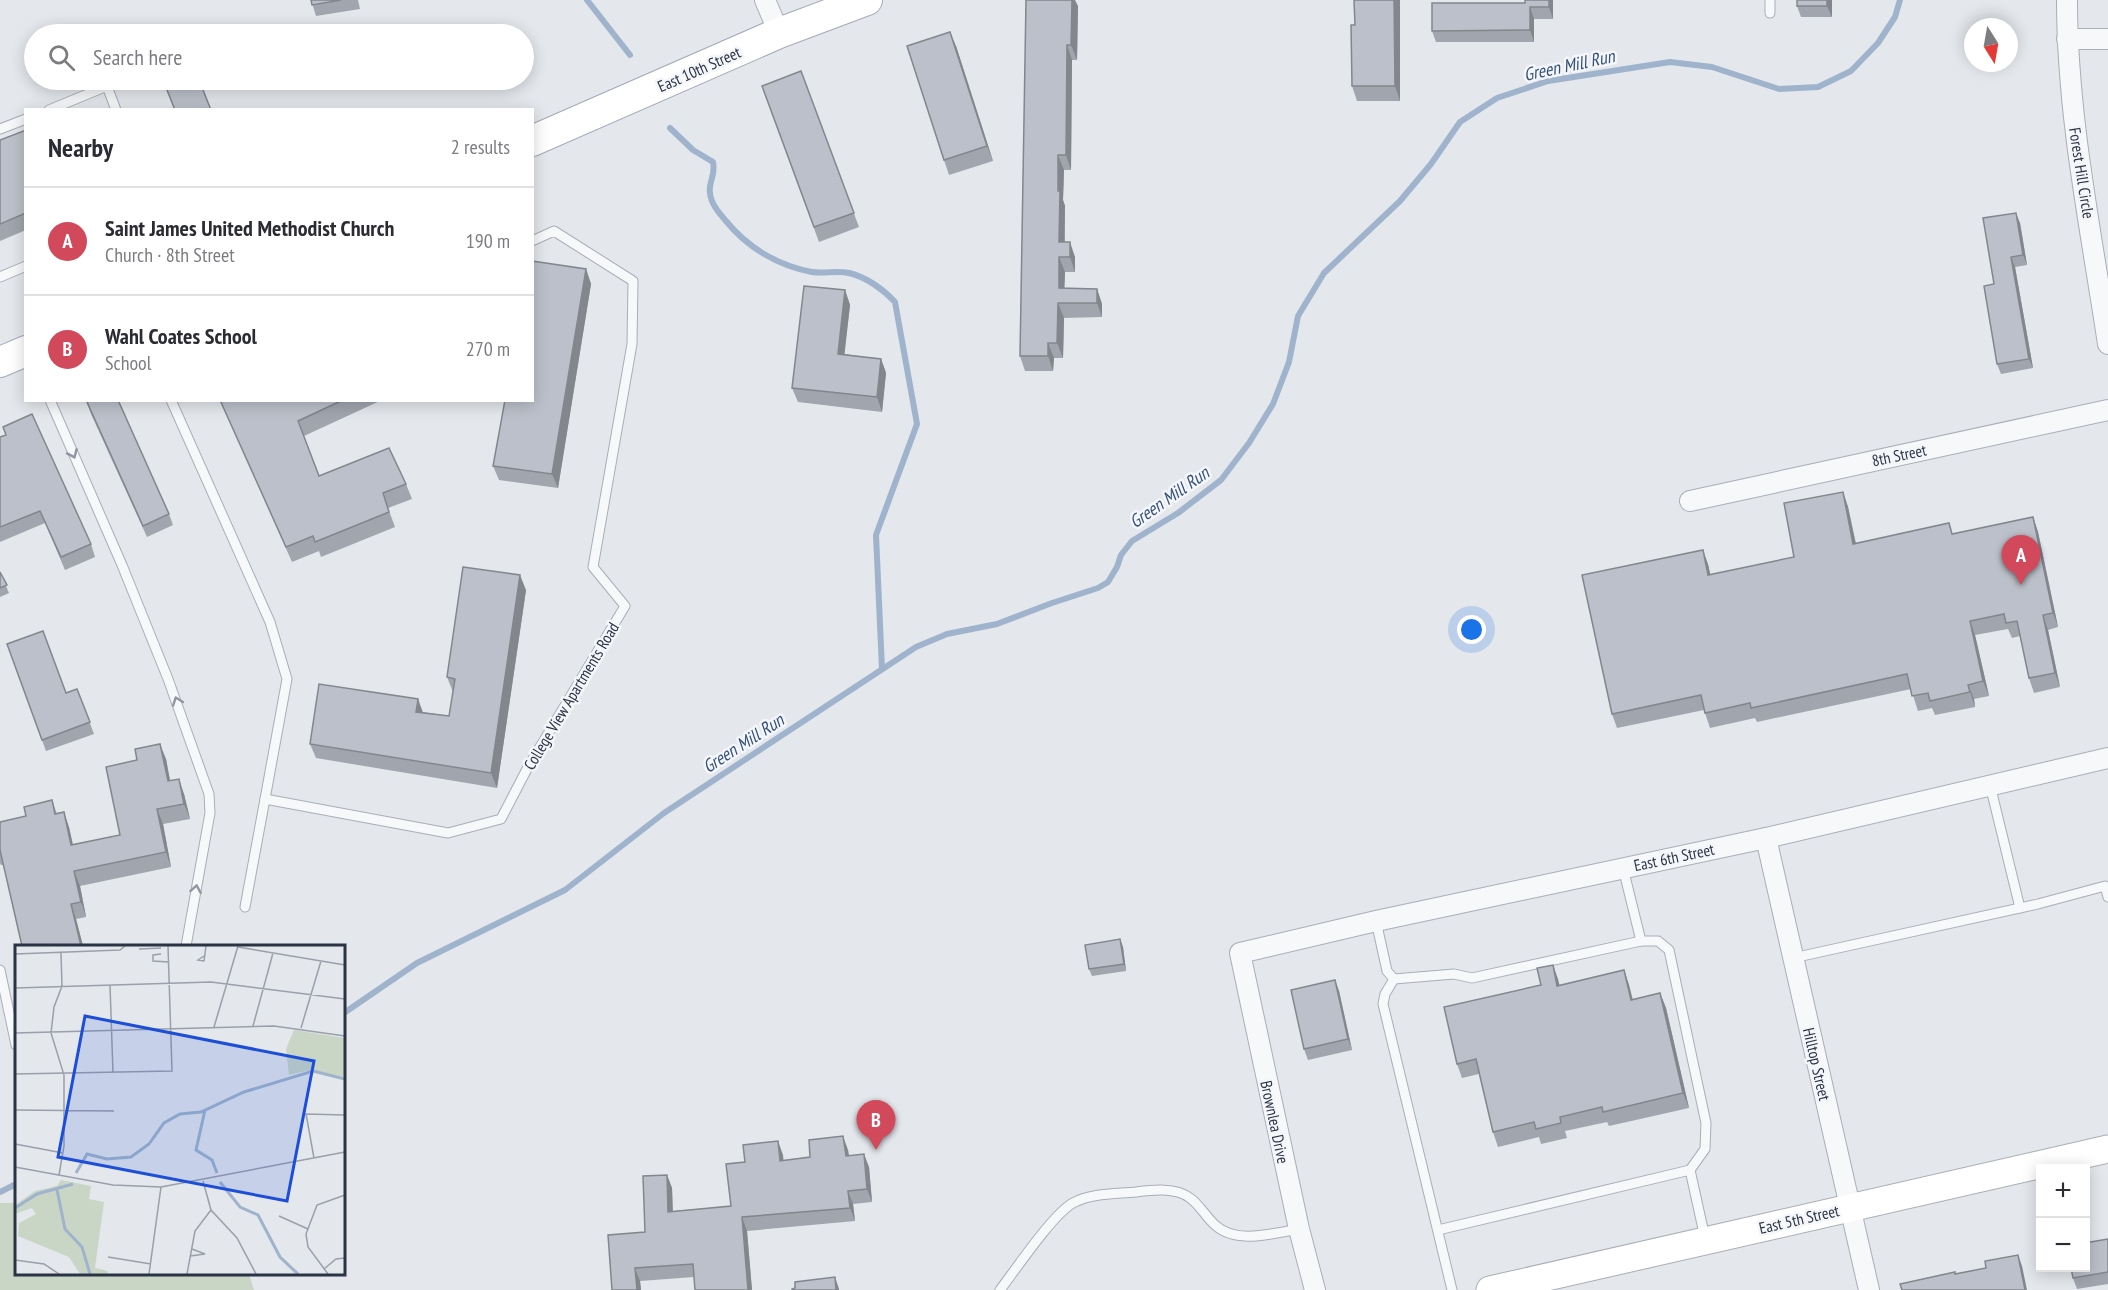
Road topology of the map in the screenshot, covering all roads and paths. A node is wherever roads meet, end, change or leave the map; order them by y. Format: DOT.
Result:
graph roads {
  1 [pos="765,0"];
  2 [pos="867,0"];
  3 [pos="1770,0"];
  4 [pos="2067,0"];
  5 [pos="1770,13"];
  6 [pos="779,33"];
  7 [pos="2067,39"];
  8 [pos="2108,39"];
  9 [pos="97,90"];
  10 [pos="108,90"];
  11 [pos="54,108"];
  12 [pos="115,108"];
  13 [pos="24,120"];
  14 [pos="0,129"];
  15 [pos="534,140"];
  16 [pos="534,239"];
  17 [pos="24,267"];
  18 [pos="0,278"];
  19 [pos="2108,344"];
  20 [pos="24,352"];
  21 [pos="0,362"];
  22 [pos="51,402"];
  23 [pos="172,402"];
  24 [pos="2108,410"];
  25 [pos="1690,501"];
  26 [pos="2108,758"];
  27 [pos="1990,785"];
  28 [pos="265,798"];
  29 [pos="1766,838"];
  30 [pos="1623,868"];
  31 [pos="2108,897"];
  32 [pos="245,907"];
  33 [pos="2020,908"];
  34 [pos="1376,921"];
  35 [pos="1641,941"];
  36 [pos="186,945"];
  37 [pos="1240,953"];
  38 [pos="1793,958"];
  39 [pos="0,970"];
  40 [pos="1394,980"];
  41 [pos="15,1040"];
  42 [pos="2108,1149"];
  43 [pos="1690,1170"];
  44 [pos="1850,1207"];
  45 [pos="1299,1229"];
  46 [pos="1438,1230"];
  47 [pos="1706,1240"];
  48 [pos="1000,1290"];
  49 [pos="1315,1290"];
  50 [pos="1452,1290"];
  51 [pos="1490,1290"];
  52 [pos="1869,1290"];
  1 -- 6 [label="street"];
  2 -- 6 [label="main road, East 10th Street"];
  3 -- 5 [label="lane"];
  4 -- 7 [label="street, Forest Hill Circle"];
  6 -- 15 [label="main road, East 10th Street"];
  7 -- 8 [label="street"];
  7 -- 19 [label="street, Forest Hill Circle"];
  9 -- 11 [label="lane"];
  10 -- 12 [label="lane"];
  13 -- 14 [label="lane"];
  16 -- 28 [label="lane, College View Apartments Road"];
  17 -- 18 [label="lane"];
  20 -- 21 [label="main road"];
  22 -- 36 [label="lane"];
  23 -- 28 [label="lane"];
  24 -- 25 [label="street, 8th Street"];
  26 -- 27 [label="street, East 6th Street"];
  27 -- 29 [label="street, East 6th Street"];
  27 -- 33 [label="lane"];
  28 -- 32 [label="lane"];
  29 -- 30 [label="street, East 6th Street"];
  29 -- 38 [label="street, Hilltop Street"];
  30 -- 34 [label="street, East 6th Street"];
  30 -- 35 [label="lane"];
  31 -- 33 [label="lane"];
  33 -- 38 [label="lane"];
  34 -- 37 [label="street, East 6th Street"];
  34 -- 40 [label="lane"];
  35 -- 40 [label="lane"];
  35 -- 43 [label="lane"];
  37 -- 45 [label="street, Brownlea Drive"];
  38 -- 44 [label="street, Hilltop Street"];
  39 -- 41 [label="lane"];
  40 -- 46 [label="lane"];
  42 -- 44 [label="main road, East 5th Street"];
  43 -- 46 [label="lane"];
  43 -- 47 [label="lane"];
  44 -- 47 [label="main road, East 5th Street"];
  44 -- 52 [label="street, Hilltop Street"];
  45 -- 48 [label="lane"];
  45 -- 49 [label="street, Brownlea Drive"];
  46 -- 50 [label="lane"];
  47 -- 51 [label="main road, East 5th Street"];
}
